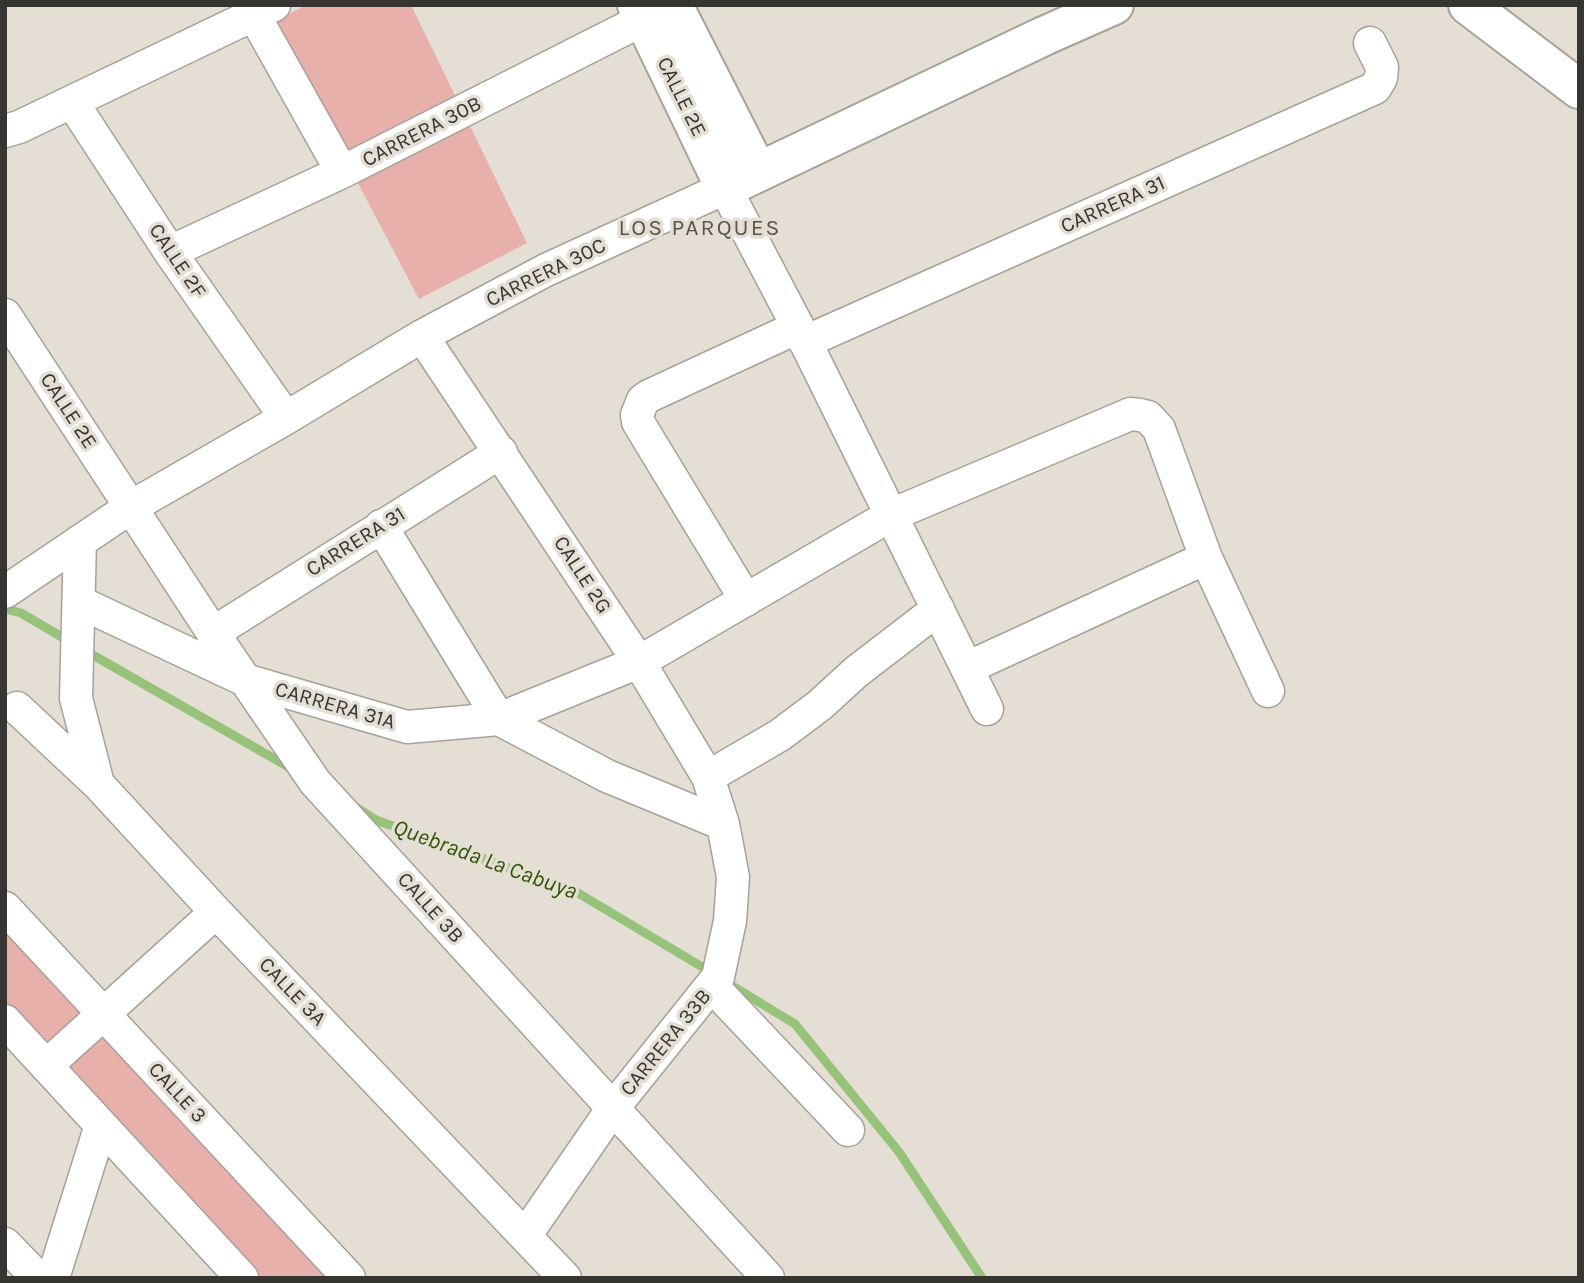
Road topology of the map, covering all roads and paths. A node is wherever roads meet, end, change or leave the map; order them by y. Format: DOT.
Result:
graph roads {
  1 [pos="1114,5"];
  2 [pos="1468,5"];
  3 [pos="656,9"];
  4 [pos="264,10"];
  5 [pos="1370,43"];
  6 [pos="1579,89"];
  7 [pos="72,102"];
  8 [pos="5,131"];
  9 [pos="342,172"];
  10 [pos="742,180"];
  11 [pos="170,252"];
  12 [pos="5,315"];
  13 [pos="802,335"];
  14 [pos="422,336"];
  15 [pos="286,418"];
  16 [pos="501,452"];
  17 [pos="131,506"];
  18 [pos="891,515"];
  19 [pos="381,526"];
  20 [pos="80,541"];
  21 [pos="1206,558"];
  22 [pos="5,592"];
  23 [pos="746,600"];
  24 [pos="79,602"];
  25 [pos="938,609"];
  26 [pos="213,634"];
  27 [pos="639,662"];
  28 [pos="967,668"];
  29 [pos="245,680"];
  30 [pos="1268,691"];
  31 [pos="17,708"];
  32 [pos="987,709"];
  33 [pos="499,719"];
  34 [pos="708,777"];
  35 [pos="99,784"];
  36 [pos="723,824"];
  37 [pos="5,908"];
  38 [pos="216,912"];
  39 [pos="712,986"];
  40 [pos="104,1014"];
  41 [pos="5,1021"];
  42 [pos="46,1066"];
  43 [pos="613,1108"];
  44 [pos="101,1125"];
  45 [pos="848,1130"];
  46 [pos="525,1236"];
  47 [pos="5,1244"];
  48 [pos="550,1273"];
  49 [pos="238,1276"];
  50 [pos="37,1278"];
  51 [pos="53,1278"];
  52 [pos="349,1278"];
  53 [pos="768,1278"];
  1 -- 10 [label="street, CARRERA 30C"];
  2 -- 6 [label="street"];
  3 -- 9 [label="street, CARRERA 30B"];
  3 -- 10 [label="street, CALLE 2E"];
  4 -- 7 [label="street"];
  4 -- 9 [label="street"];
  5 -- 13 [label="street, CARRERA 31"];
  7 -- 8 [label="street"];
  7 -- 11 [label="street, CALLE 2F"];
  9 -- 11 [label="street, CARRERA 30B"];
  10 -- 13 [label="street"];
  10 -- 14 [label="street, CARRERA 30C"];
  11 -- 15 [label="street, CALLE 2F"];
  12 -- 17 [label="street, CALLE 2E"];
  13 -- 18 [label="street"];
  13 -- 23 [label="street, CARRERA 31"];
  14 -- 15 [label="street, CARRERA 30C"];
  14 -- 16 [label="street, CALLE 2G"];
  15 -- 17 [label="street, CARRERA 30C"];
  16 -- 19 [label="street, CARRERA 31"];
  16 -- 27 [label="street, CALLE 2G"];
  17 -- 20 [label="street, CARRERA 30C"];
  17 -- 26 [label="street, CALLE 3B"];
  18 -- 21 [label="street, CARRERA 31A"];
  18 -- 23 [label="street, CARRERA 31A"];
  18 -- 25 [label="street"];
  19 -- 26 [label="street, CARRERA 31"];
  19 -- 33 [label="street"];
  20 -- 22 [label="street, CARRERA 30C"];
  20 -- 24 [label="street"];
  21 -- 28 [label="street"];
  21 -- 30 [label="street"];
  23 -- 27 [label="street, CARRERA 31A"];
  24 -- 29 [label="street, CARRERA 31A"];
  24 -- 35 [label="street"];
  25 -- 28 [label="street"];
  25 -- 34 [label="street"];
  26 -- 29 [label="street, CALLE 3B"];
  27 -- 33 [label="street, CARRERA 31A"];
  27 -- 34 [label="street, CALLE 2G"];
  28 -- 32 [label="street"];
  29 -- 33 [label="street, CARRERA 31A"];
  29 -- 43 [label="street, CALLE 3B"];
  31 -- 35 [label="street, CALLE 3A"];
  33 -- 36 [label="street"];
  34 -- 36 [label="street, CALLE 2G"];
  35 -- 38 [label="street, CALLE 3A"];
  36 -- 39 [label="street, CARRERA 33B"];
  37 -- 40 [label="street, CALLE 3"];
  38 -- 40 [label="street"];
  38 -- 46 [label="street, CALLE 3A"];
  39 -- 43 [label="street, CARRERA 33B"];
  39 -- 45 [label="street"];
  40 -- 42 [label="street"];
  40 -- 52 [label="street, CALLE 3"];
  41 -- 42 [label="street"];
  42 -- 44 [label="street"];
  43 -- 46 [label="street, CARRERA 33B"];
  43 -- 53 [label="street, CALLE 3B"];
  44 -- 49 [label="street"];
  44 -- 51 [label="street"];
  46 -- 48 [label="street, CALLE 3A"];
  47 -- 50 [label="street"];
}
